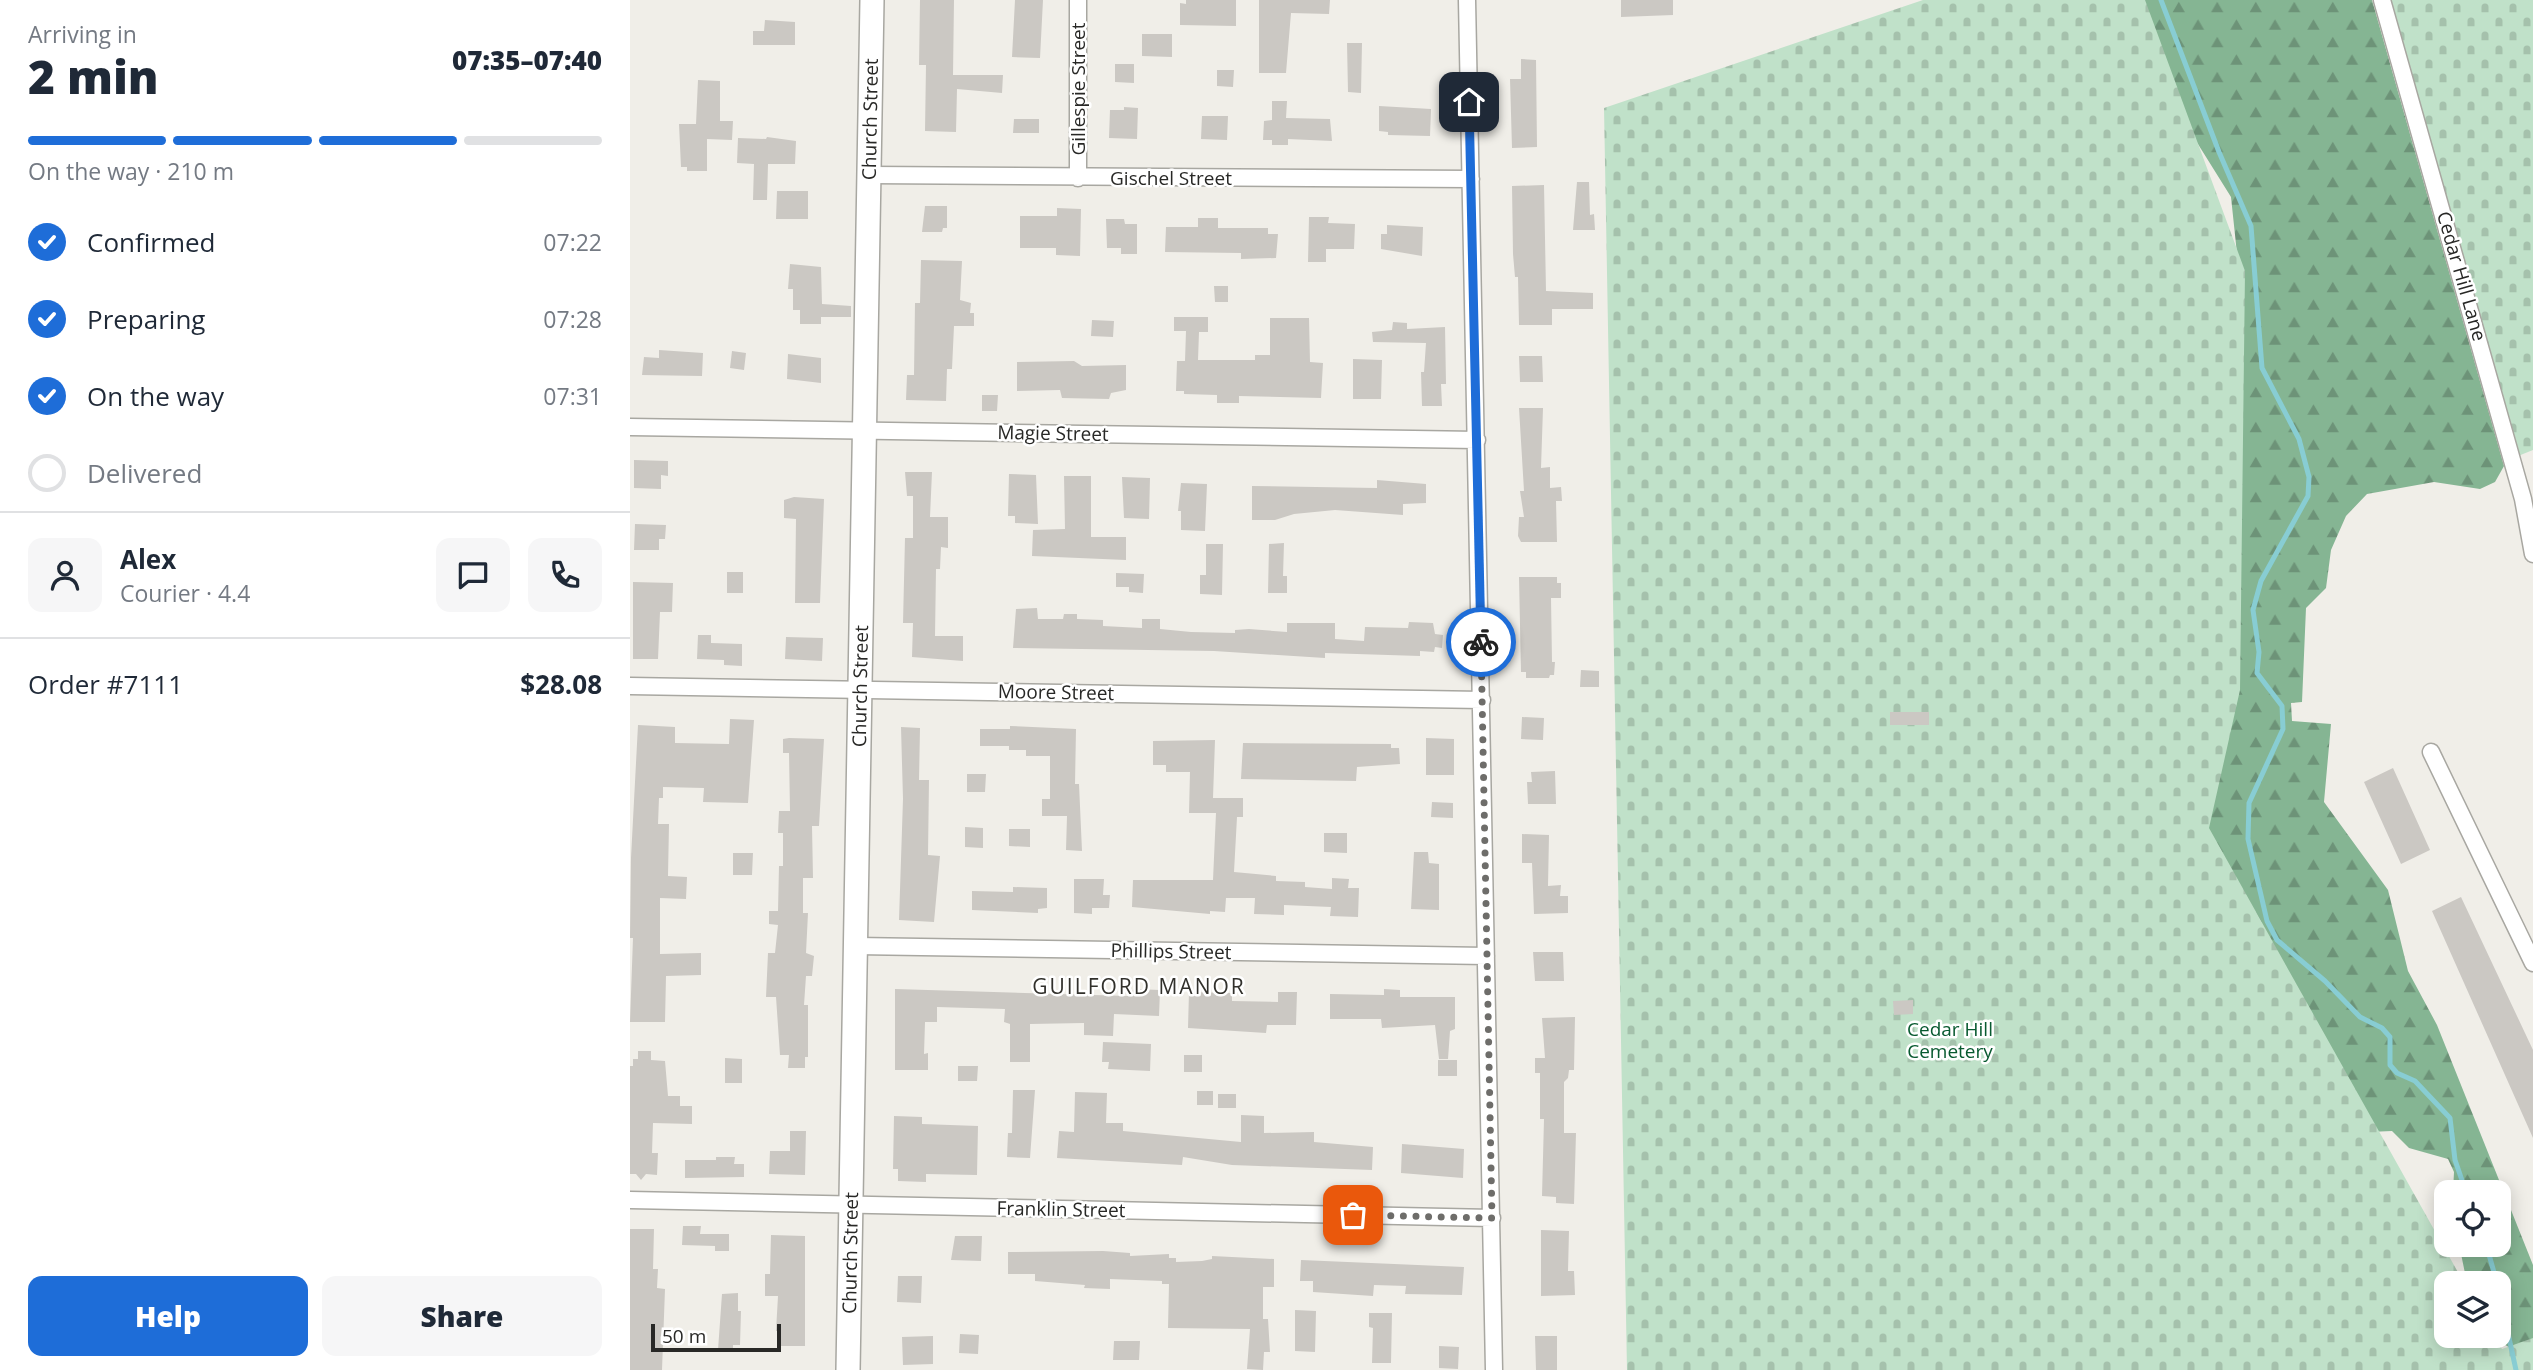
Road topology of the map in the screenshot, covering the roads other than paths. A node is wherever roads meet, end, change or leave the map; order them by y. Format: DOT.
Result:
graph roads {
  1 [pos="872,0"];
  2 [pos="1078,0"];
  3 [pos="1466,0"];
  4 [pos="2382,0"];
  5 [pos="870,176"];
  6 [pos="1078,178"];
  7 [pos="1472,179"];
  8 [pos="630,427"];
  9 [pos="865,430"];
  10 [pos="1477,439"];
  11 [pos="2533,554"];
  12 [pos="630,686"];
  13 [pos="861,690"];
  14 [pos="1482,700"];
  15 [pos="2431,752"];
  16 [pos="856,946"];
  17 [pos="1486,956"];
  18 [pos="2533,963"];
  19 [pos="630,1200"];
  20 [pos="851,1204"];
  21 [pos="1492,1218"];
  22 [pos="848,1370"];
  23 [pos="1494,1370"];
  1 -- 5 [label="main road, Church Street"];
  2 -- 6 [label="street, Gillespie Street"];
  3 -- 7 [label="street"];
  4 -- 11 [label="street, Cedar Hill Lane"];
  5 -- 6 [label="street, Gischel Street"];
  5 -- 9 [label="main road, Church Street"];
  6 -- 7 [label="street, Gischel Street"];
  7 -- 10 [label="street"];
  8 -- 9 [label="street, Magie Street"];
  9 -- 10 [label="street, Magie Street"];
  9 -- 13 [label="main road, Church Street"];
  10 -- 14 [label="street"];
  12 -- 13 [label="street, Moore Street"];
  13 -- 14 [label="street, Moore Street"];
  13 -- 16 [label="main road, Church Street"];
  14 -- 17 [label="street"];
  15 -- 18 [label="street"];
  16 -- 17 [label="street, Phillips Street"];
  16 -- 20 [label="main road, Church Street"];
  17 -- 21 [label="street"];
  19 -- 20 [label="street, Franklin Street"];
  20 -- 21 [label="street, Franklin Street"];
  20 -- 22 [label="main road, Church Street"];
  21 -- 23 [label="street"];
}
